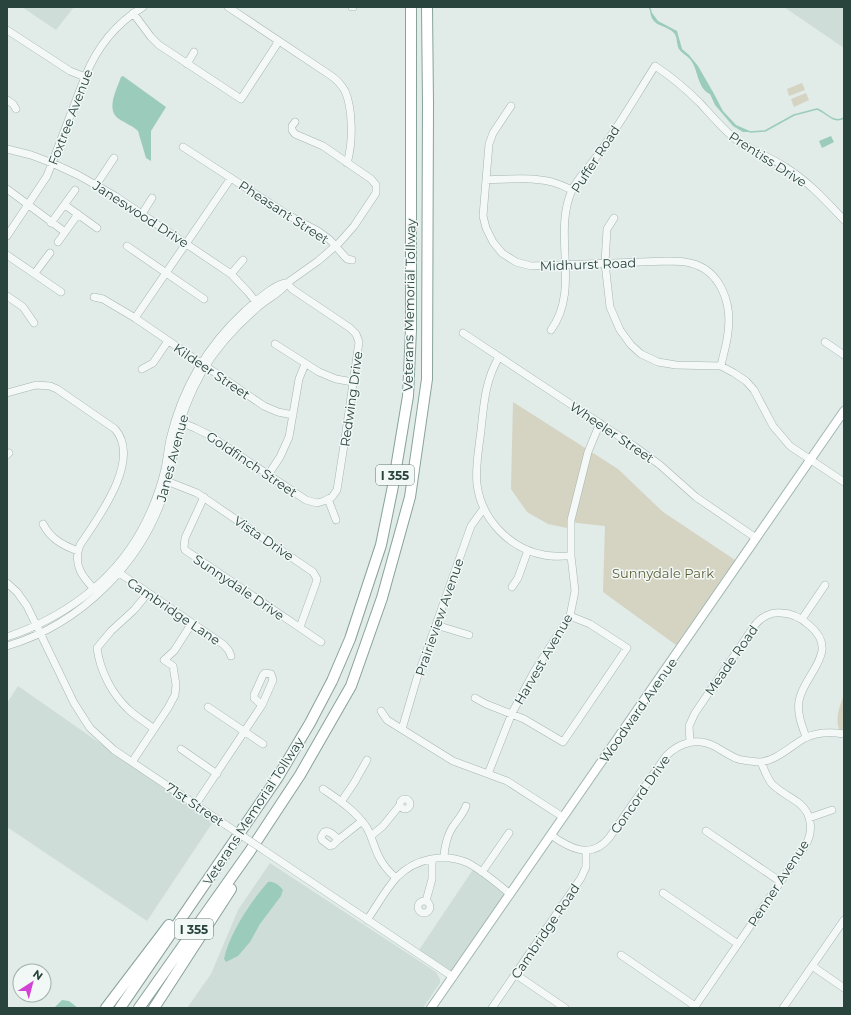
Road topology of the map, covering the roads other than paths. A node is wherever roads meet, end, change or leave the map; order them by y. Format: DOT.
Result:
graph roads {
  1 [pos="143,7"];
  2 [pos="228,7"];
  3 [pos="411,7"];
  4 [pos="427,7"];
  5 [pos="133,13"];
  6 [pos="7,30"];
  7 [pos="279,41"];
  8 [pos="194,52"];
  9 [pos="187,64"];
  10 [pos="655,66"];
  11 [pos="84,77"];
  12 [pos="7,100"];
  13 [pos="511,106"];
  14 [pos="16,109"];
  15 [pos="295,122"];
  16 [pos="183,147"];
  17 [pos="7,149"];
  18 [pos="114,158"];
  19 [pos="348,162"];
  20 [pos="52,163"];
  21 [pos="231,178"];
  22 [pos="486,180"];
  23 [pos="96,185"];
  24 [pos="7,189"];
  25 [pos="75,190"];
  26 [pos="572,190"];
  27 [pos="152,198"];
  28 [pos="28,204"];
  29 [pos="65,205"];
  30 [pos="78,214"];
  31 [pos="142,214"];
  32 [pos="614,218"];
  33 [pos="844,220"];
  34 [pos="51,223"];
  35 [pos="97,228"];
  36 [pos="65,232"];
  37 [pos="7,236"];
  38 [pos="58,242"];
  39 [pos="186,243"];
  40 [pos="127,246"];
  41 [pos="336,247"];
  42 [pos="50,253"];
  43 [pos="7,255"];
  44 [pos="244,260"];
  45 [pos="352,260"];
  46 [pos="605,262"];
  47 [pos="565,265"];
  48 [pos="166,272"];
  49 [pos="35,273"];
  50 [pos="231,274"];
  51 [pos="287,283"];
  52 [pos="61,292"];
  53 [pos="7,296"];
  54 [pos="94,297"];
  55 [pos="204,300"];
  56 [pos="257,304"];
  57 [pos="135,318"];
  58 [pos="34,323"];
  59 [pos="551,330"];
  60 [pos="463,333"];
  61 [pos="168,341"];
  62 [pos="825,342"];
  63 [pos="275,344"];
  64 [pos="844,355"];
  65 [pos="499,357"];
  66 [pos="204,364"];
  67 [pos="305,364"];
  68 [pos="721,366"];
  69 [pos="142,369"];
  70 [pos="353,382"];
  71 [pos="7,394"];
  72 [pos="844,411"];
  73 [pos="293,415"];
  74 [pos="178,422"];
  75 [pos="600,423"];
  76 [pos="811,459"];
  77 [pos="268,475"];
  78 [pos="165,481"];
  79 [pos="844,482"];
  80 [pos="204,497"];
  81 [pos="328,499"];
  82 [pos="484,508"];
  83 [pos="336,520"];
  84 [pos="43,524"];
  85 [pos="756,538"];
  86 [pos="528,550"];
  87 [pos="78,551"];
  88 [pos="571,556"];
  89 [pos="116,571"];
  90 [pos="826,585"];
  91 [pos="512,587"];
  92 [pos="9,588"];
  93 [pos="96,591"];
  94 [pos="148,593"];
  95 [pos="570,616"];
  96 [pos="802,619"];
  97 [pos="192,623"];
  98 [pos="436,625"];
  99 [pos="36,626"];
  100 [pos="300,627"];
  101 [pos="40,633"];
  102 [pos="469,635"];
  103 [pos="7,637"];
  104 [pos="321,642"];
  105 [pos="7,646"];
  106 [pos="231,656"];
  107 [pos="475,698"];
  108 [pos="262,705"];
  109 [pos="208,707"];
  110 [pos="381,711"];
  111 [pos="512,713"];
  112 [pos="154,729"];
  113 [pos="402,729"];
  114 [pos="245,732"];
  115 [pos="844,734"];
  116 [pos="806,738"];
  117 [pos="690,741"];
  118 [pos="263,744"];
  119 [pos="181,749"];
  120 [pos="367,760"];
  121 [pos="132,762"];
  122 [pos="762,762"];
  123 [pos="217,774"];
  124 [pos="488,774"];
  125 [pos="323,789"];
  126 [pos="341,802"];
  127 [pos="196,804"];
  128 [pos="400,805"];
  129 [pos="466,806"];
  130 [pos="832,810"];
  131 [pos="563,817"];
  132 [pos="809,818"];
  133 [pos="362,821"];
  134 [pos="706,831"];
  135 [pos="509,833"];
  136 [pos="551,835"];
  137 [pos="371,836"];
  138 [pos="338,840"];
  139 [pos="586,850"];
  140 [pos="250,851"];
  141 [pos="432,858"];
  142 [pos="444,858"];
  143 [pos="482,872"];
  144 [pos="396,878"];
  145 [pos="781,882"];
  146 [pos="663,892"];
  147 [pos="510,894"];
  148 [pos="197,896"];
  149 [pos="426,901"];
  150 [pos="367,920"];
  151 [pos="844,920"];
  152 [pos="738,944"];
  153 [pos="621,955"];
  154 [pos="812,966"];
  155 [pos="516,974"];
  156 [pos="453,977"];
  157 [pos="844,988"];
  158 [pos="695,1007"];
  159 [pos="106,1008"];
  160 [pos="120,1008"];
  161 [pos="139,1008"];
  162 [pos="154,1008"];
  163 [pos="431,1008"];
  164 [pos="492,1008"];
  165 [pos="565,1008"];
  166 [pos="783,1008"];
  1 -- 5 [label="street, Foxtree Avenue"];
  2 -- 7 [label="street"];
  3 -- 148 [label="highway, Veterans Memorial Tollway / I 355"];
  4 -- 140 [label="highway, Veterans Memorial Tollway / I 355"];
  5 -- 9 [label="street"];
  5 -- 11 [label="street, Foxtree Avenue"];
  6 -- 11 [label="street"];
  7 -- 9 [label="street"];
  7 -- 19 [label="street"];
  8 -- 9 [label="street"];
  10 -- 26 [label="street, Puffer Road"];
  10 -- 33 [label="street, Prentiss Drive"];
  11 -- 20 [label="street, Foxtree Avenue"];
  12 -- 14 [label="street"];
  13 -- 22 [label="street, Midhurst Road"];
  15 -- 19 [label="street"];
  16 -- 21 [label="street, Pheasant Street"];
  17 -- 20 [label="street, Janeswood Drive"];
  18 -- 23 [label="street"];
  19 -- 41 [label="street, Janes Avenue"];
  20 -- 23 [label="street, Janeswood Drive"];
  20 -- 28 [label="street, Foxtree Avenue"];
  21 -- 39 [label="street"];
  21 -- 41 [label="street, Pheasant Street"];
  22 -- 26 [label="street"];
  22 -- 47 [label="street, Midhurst Road"];
  23 -- 31 [label="street, Janeswood Drive"];
  24 -- 28 [label="street"];
  25 -- 29 [label="street"];
  26 -- 47 [label="street, Puffer Road"];
  27 -- 31 [label="street"];
  28 -- 34 [label="street"];
  28 -- 37 [label="street, Foxtree Avenue"];
  29 -- 30 [label="street"];
  29 -- 34 [label="street"];
  30 -- 35 [label="street"];
  30 -- 36 [label="street"];
  31 -- 39 [label="street, Janeswood Drive"];
  32 -- 46 [label="street"];
  34 -- 36 [label="street"];
  36 -- 38 [label="street"];
  39 -- 48 [label="street"];
  39 -- 50 [label="street, Janeswood Drive"];
  40 -- 48 [label="street"];
  41 -- 45 [label="street, Pheasant Street"];
  41 -- 51 [label="street, Janes Avenue"];
  42 -- 49 [label="street"];
  43 -- 49 [label="street"];
  44 -- 50 [label="street"];
  46 -- 47 [label="street, Midhurst Road"];
  46 -- 68 [label="street"];
  46 -- 68 [label="street, Midhurst Road"];
  47 -- 59 [label="street, Puffer Road"];
  48 -- 55 [label="street"];
  48 -- 57 [label="street"];
  49 -- 52 [label="street"];
  50 -- 56 [label="street, Janeswood Drive"];
  51 -- 56 [label="street, Janes Avenue"];
  51 -- 70 [label="street, Redwing Drive"];
  53 -- 58 [label="street"];
  54 -- 57 [label="street, Kildeer Street"];
  56 -- 66 [label="street, Janes Avenue"];
  57 -- 61 [label="street, Kildeer Street"];
  60 -- 65 [label="street, Wheeler Street"];
  61 -- 66 [label="street, Kildeer Street"];
  61 -- 69 [label="street"];
  62 -- 64 [label="street"];
  63 -- 67 [label="street"];
  65 -- 75 [label="street, Wheeler Street"];
  65 -- 82 [label="street"];
  66 -- 73 [label="street, Kildeer Street"];
  66 -- 74 [label="street, Janes Avenue"];
  67 -- 70 [label="street"];
  67 -- 73 [label="street"];
  68 -- 76 [label="street"];
  70 -- 81 [label="street, Redwing Drive"];
  71 -- 87 [label="street"];
  72 -- 76 [label="main road, Woodward Avenue"];
  73 -- 77 [label="street"];
  74 -- 77 [label="street, Goldfinch Street"];
  74 -- 78 [label="street, Janes Avenue"];
  75 -- 85 [label="street, Wheeler Street"];
  75 -- 88 [label="street, Harvest Avenue"];
  76 -- 79 [label="street"];
  76 -- 85 [label="main road, Woodward Avenue"];
  77 -- 81 [label="street, Goldfinch Street"];
  78 -- 80 [label="street, Vista Drive"];
  78 -- 89 [label="street, Janes Avenue"];
  80 -- 100 [label="street, Vista Drive"];
  80 -- 100 [label="street, Sunnydale Drive"];
  81 -- 83 [label="street"];
  82 -- 86 [label="street"];
  82 -- 98 [label="street, Prairieview Avenue"];
  84 -- 87 [label="street"];
  85 -- 131 [label="main road, Woodward Avenue"];
  86 -- 88 [label="street"];
  86 -- 91 [label="street"];
  87 -- 93 [label="street"];
  88 -- 95 [label="street, Harvest Avenue"];
  89 -- 93 [label="street, Janes Avenue"];
  89 -- 94 [label="street, Cambridge Lane"];
  90 -- 96 [label="street"];
  92 -- 99 [label="street, 71st Street"];
  93 -- 99 [label="street, Janes Avenue"];
  93 -- 101 [label="street, Janes Avenue"];
  94 -- 97 [label="street, Cambridge Lane"];
  94 -- 112 [label="street"];
  95 -- 111 [label="street, Harvest Avenue"];
  95 -- 111 [label="street"];
  96 -- 116 [label="street"];
  96 -- 117 [label="street, Meade Road"];
  97 -- 106 [label="street, Cambridge Lane"];
  97 -- 112 [label="street"];
  98 -- 102 [label="street"];
  98 -- 113 [label="street, Prairieview Avenue"];
  99 -- 101 [label="street, 71st Street"];
  99 -- 103 [label="street, Janes Avenue"];
  100 -- 104 [label="street, Sunnydale Drive"];
  101 -- 105 [label="street, Janes Avenue"];
  101 -- 121 [label="street, 71st Street"];
  107 -- 111 [label="street"];
  108 -- 114 [label="street"];
  109 -- 114 [label="street"];
  110 -- 113 [label="street"];
  111 -- 124 [label="street, Harvest Avenue"];
  112 -- 121 [label="street"];
  113 -- 124 [label="street"];
  114 -- 118 [label="street"];
  114 -- 123 [label="street"];
  115 -- 116 [label="street"];
  116 -- 122 [label="street"];
  117 -- 122 [label="street"];
  117 -- 139 [label="street, Concord Drive"];
  119 -- 123 [label="street"];
  120 -- 126 [label="street"];
  121 -- 127 [label="street, 71st Street"];
  122 -- 132 [label="street"];
  123 -- 127 [label="street"];
  124 -- 131 [label="street"];
  125 -- 126 [label="street"];
  126 -- 133 [label="street"];
  127 -- 150 [label="street, 71st Street, bridge"];
  128 -- 137 [label="street"];
  129 -- 142 [label="street"];
  130 -- 132 [label="street"];
  131 -- 136 [label="main road, Woodward Avenue"];
  132 -- 145 [label="street, Penner Avenue"];
  133 -- 137 [label="street"];
  133 -- 138 [label="street"];
  134 -- 145 [label="street"];
  135 -- 143 [label="street"];
  136 -- 139 [label="street"];
  136 -- 147 [label="main road, Woodward Avenue"];
  137 -- 144 [label="street"];
  139 -- 155 [label="street, Cambridge Road"];
  140 -- 161 [label="highway, Veterans Memorial Tollway / I 355"];
  140 -- 162 [label="highway"];
  141 -- 142 [label="street"];
  141 -- 144 [label="street"];
  141 -- 149 [label="street"];
  142 -- 143 [label="street"];
  143 -- 147 [label="street"];
  144 -- 150 [label="street"];
  145 -- 152 [label="street, Penner Avenue"];
  146 -- 152 [label="street"];
  147 -- 156 [label="main road, Woodward Avenue"];
  148 -- 159 [label="highway"];
  148 -- 160 [label="highway, Veterans Memorial Tollway / I 355"];
  150 -- 156 [label="street, 71st Street"];
  151 -- 154 [label="street"];
  152 -- 158 [label="street, Penner Avenue"];
  153 -- 158 [label="street"];
  154 -- 157 [label="street"];
  154 -- 166 [label="street"];
  155 -- 164 [label="street, Cambridge Road"];
  155 -- 165 [label="street"];
  156 -- 163 [label="main road, Woodward Avenue"];
}
